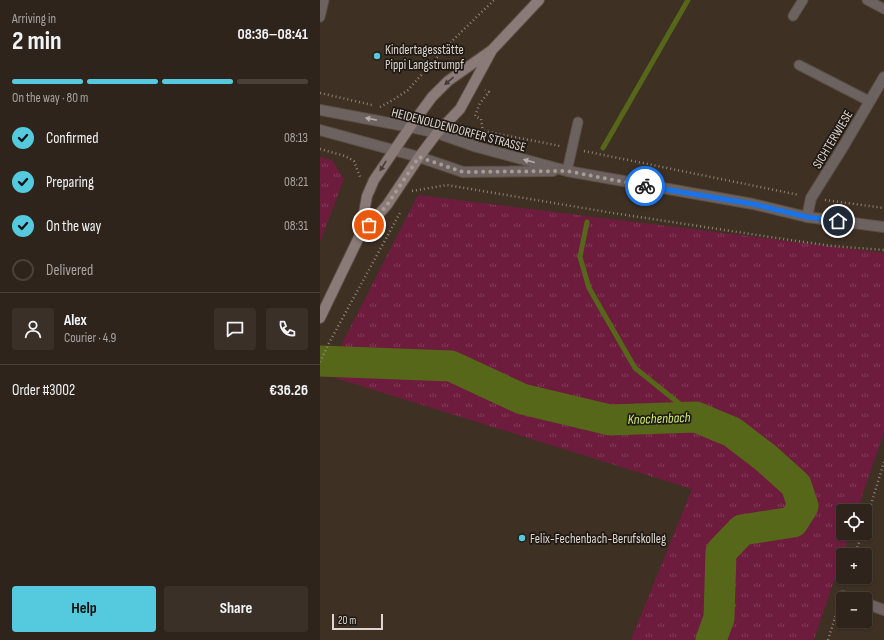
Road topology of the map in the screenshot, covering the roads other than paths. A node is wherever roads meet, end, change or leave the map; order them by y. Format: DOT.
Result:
graph roads {
  1 [pos="324,0"];
  2 [pos="540,0"];
  3 [pos="803,0"];
  4 [pos="867,0"];
  5 [pos="884,9"];
  6 [pos="793,16"];
  7 [pos="320,17"];
  8 [pos="492,50"];
  9 [pos="799,65"];
  10 [pos="884,77"];
  11 [pos="869,101"];
  12 [pos="320,110"];
  13 [pos="578,122"];
  14 [pos="410,126"];
  15 [pos="320,130"];
  16 [pos="437,133"];
  17 [pos="392,151"];
  18 [pos="419,157"];
  19 [pos="567,171"];
  20 [pos="807,217"];
  21 [pos="884,226"];
  22 [pos="360,235"];
  23 [pos="320,318"];
  24 [pos="872,606"];
  25 [pos="884,610"];
  1 -- 7 [label="lane"];
  2 -- 8 [label="main road"];
  3 -- 6 [label="lane"];
  4 -- 5 [label="lane"];
  8 -- 14 [label="main road, one-way"];
  8 -- 16 [label="main road"];
  9 -- 11 [label="lane"];
  10 -- 11 [label="street, SICHTERWIESE"];
  11 -- 20 [label="street, SICHTERWIESE"];
  14 -- 12 [label="street, HEIDENOLDENDORFER STRASSE, one-way"];
  13 -- 19 [label="lane"];
  14 -- 16 [label="street, HEIDENOLDENDORFER STRASSE"];
  14 -- 17 [label="main road"];
  15 -- 17 [label="street, HEIDENOLDENDORFER STRASSE"];
  16 -- 18 [label="main road"];
  19 -- 16 [label="street, HEIDENOLDENDORFER STRASSE, one-way"];
  17 -- 18 [label="street, HEIDENOLDENDORFER STRASSE"];
  17 -- 22 [label="main road, one-way"];
  18 -- 19 [label="street, HEIDENOLDENDORFER STRASSE"];
  18 -- 22 [label="main road"];
  19 -- 20 [label="street, HEIDENOLDENDORFER STRASSE"];
  20 -- 21 [label="street, HEIDENOLDENDORFER STRASSE"];
  22 -- 23 [label="main road"];
  24 -- 25 [label="street"];
}
